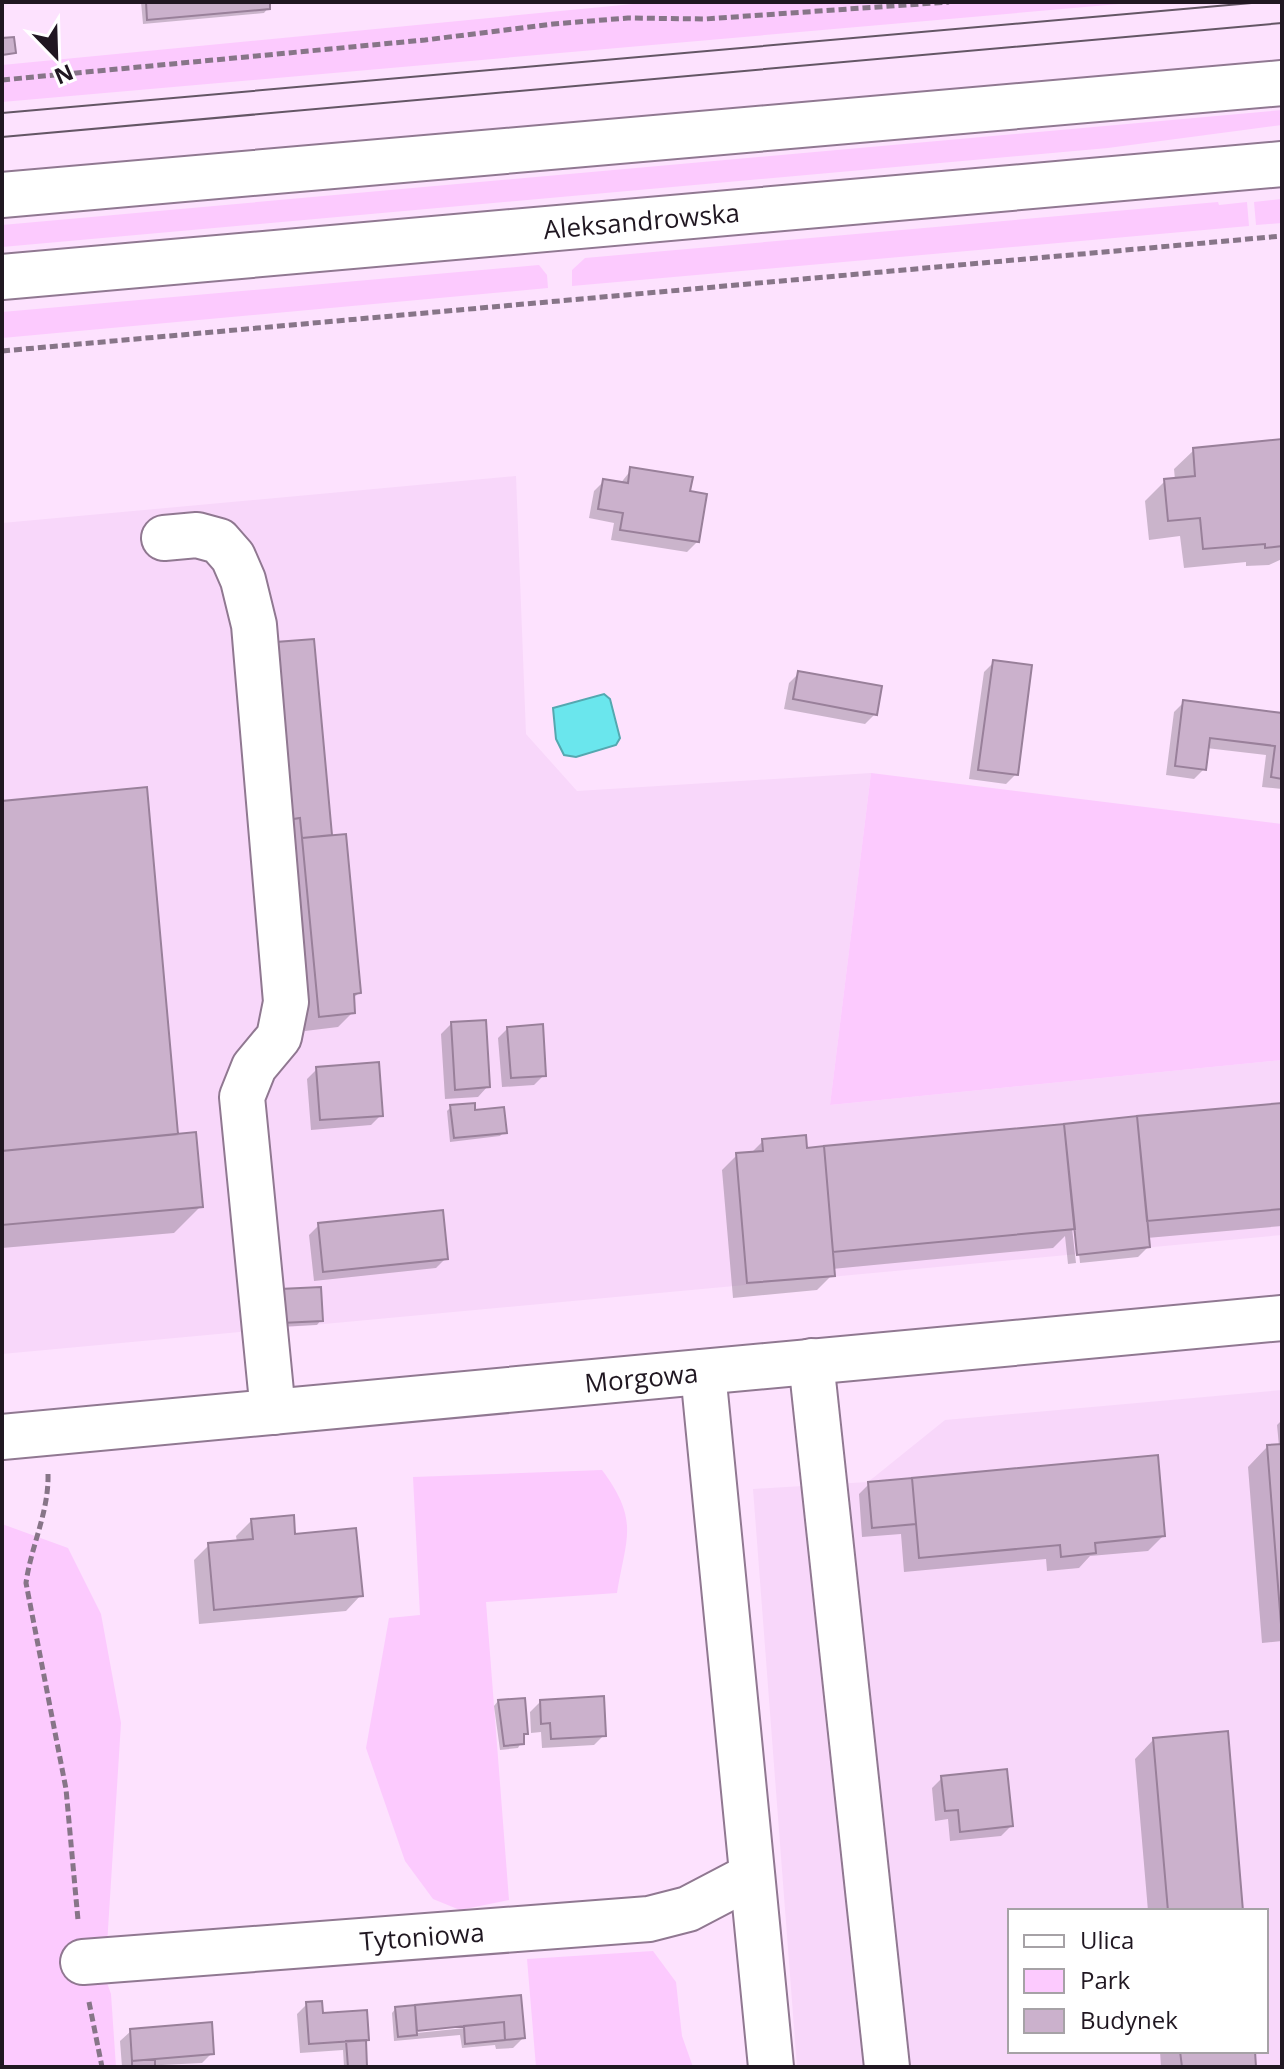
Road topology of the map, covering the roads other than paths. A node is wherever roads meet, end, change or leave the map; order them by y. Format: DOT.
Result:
graph roads {
  1 [pos="1282,83"];
  2 [pos="1282,164"];
  3 [pos="2,195"];
  4 [pos="2,277"];
  5 [pos="164,538"];
  6 [pos="1282,1318"];
  7 [pos="811,1361"];
  8 [pos="703,1372"];
  9 [pos="273,1412"];
  10 [pos="2,1437"];
  11 [pos="751,1876"];
  12 [pos="83,1962"];
  13 [pos="771,2067"];
  14 [pos="887,2067"];
  1 -- 3 [label="street"];
  2 -- 4 [label="street, Aleksandrowska"];
  5 -- 9 [label="street"];
  6 -- 7 [label="street, Morgowa"];
  7 -- 8 [label="street, Morgowa"];
  7 -- 14 [label="street"];
  8 -- 9 [label="street, Morgowa"];
  8 -- 11 [label="street"];
  9 -- 10 [label="street, Morgowa"];
  11 -- 12 [label="street, Tytoniowa"];
  11 -- 13 [label="street"];
}
